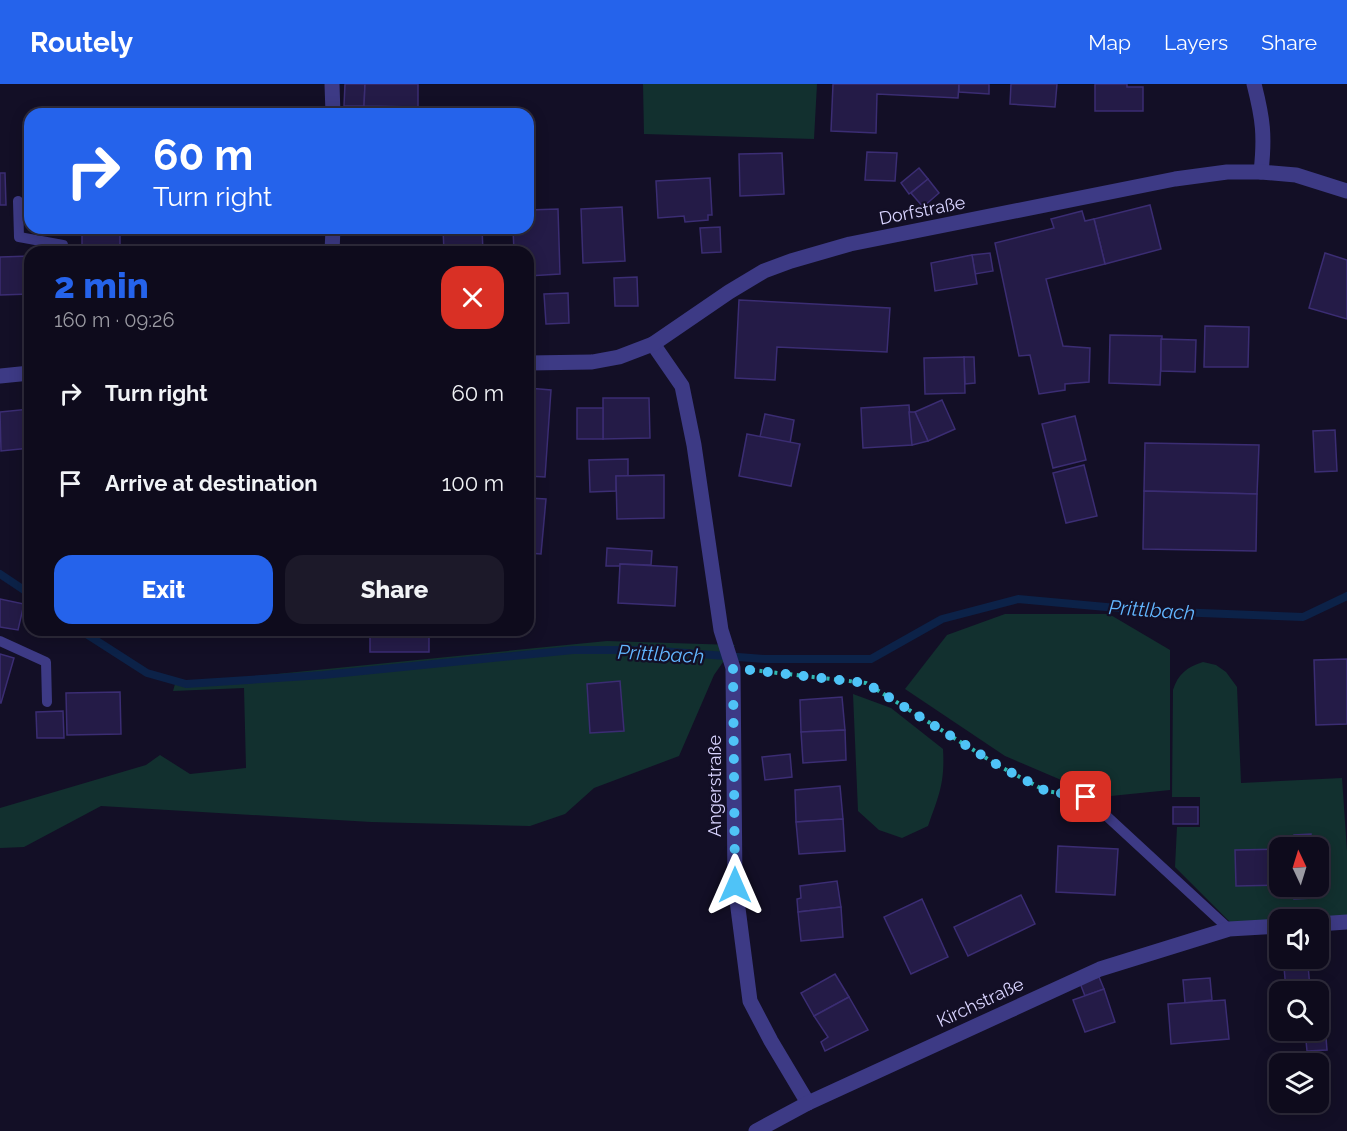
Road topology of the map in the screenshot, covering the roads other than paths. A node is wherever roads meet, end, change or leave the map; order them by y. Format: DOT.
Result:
graph roads {
  1 [pos="332,84"];
  2 [pos="1254,84"];
  3 [pos="333,108"];
  4 [pos="1261,172"];
  5 [pos="1347,191"];
  6 [pos="18,201"];
  7 [pos="63,246"];
  8 [pos="653,344"];
  9 [pos="534,363"];
  10 [pos="24,374"];
  11 [pos="0,376"];
  12 [pos="0,641"];
  13 [pos="47,702"];
  14 [pos="1086,797"];
  15 [pos="1347,922"];
  16 [pos="1329,923"];
  17 [pos="1269,927"];
  18 [pos="1229,929"];
  19 [pos="808,1103"];
  20 [pos="756,1131"];
  1 -- 3 [label="street"];
  2 -- 4 [label="street"];
  4 -- 5 [label="street, Dorfstraße"];
  4 -- 8 [label="street, Dorfstraße"];
  6 -- 7 [label="lane"];
  8 -- 9 [label="street, Dorfstraße"];
  8 -- 19 [label="street, Angerstraße"];
  10 -- 11 [label="street"];
  12 -- 13 [label="lane"];
  14 -- 18 [label="lane"];
  15 -- 16 [label="street"];
  17 -- 18 [label="street, Kirchstraße"];
  18 -- 19 [label="street, Kirchstraße"];
  19 -- 20 [label="street, Kirchstraße"];
}
